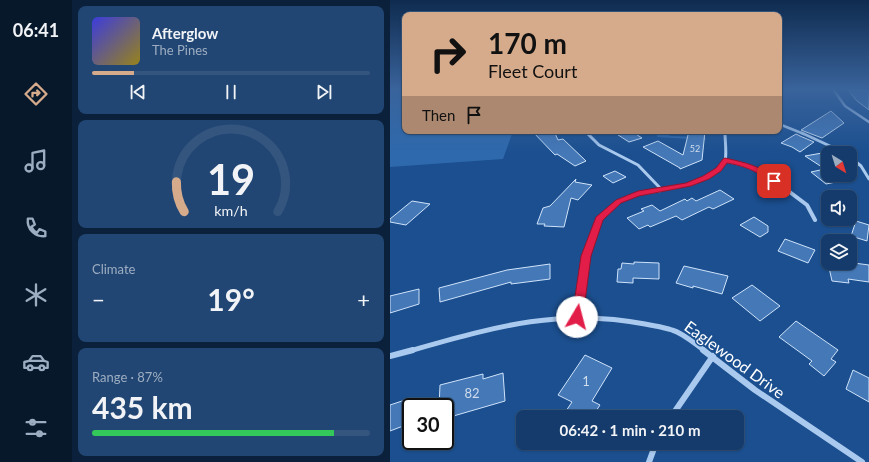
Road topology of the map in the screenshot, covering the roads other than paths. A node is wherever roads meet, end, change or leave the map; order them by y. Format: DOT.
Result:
graph roads {
  1 [pos="852,111"];
  2 [pos="869,122"];
  3 [pos="782,125"];
  4 [pos="588,134"];
  5 [pos="725,134"];
  6 [pos="832,146"];
  7 [pos="725,161"];
  8 [pos="857,163"];
  9 [pos="869,179"];
  10 [pos="661,189"];
  11 [pos="815,220"];
  12 [pos="577,317"];
  13 [pos="390,356"];
  14 [pos="713,356"];
  15 [pos="676,410"];
  16 [pos="653,450"];
  17 [pos="648,462"];
  18 [pos="862,462"];
  1 -- 2 [label="street"];
  3 -- 6 [label="street"];
  4 -- 10 [label="street"];
  5 -- 7 [label="street"];
  7 -- 10 [label="street"];
  7 -- 11 [label="street"];
  8 -- 9 [label="street"];
  10 -- 12 [label="street"];
  12 -- 13 [label="street, Eaglewood Drive"];
  12 -- 14 [label="street, Eaglewood Drive"];
  14 -- 15 [label="street"];
  14 -- 18 [label="street, Eaglewood Drive"];
  16 -- 17 [label="street"];
}
